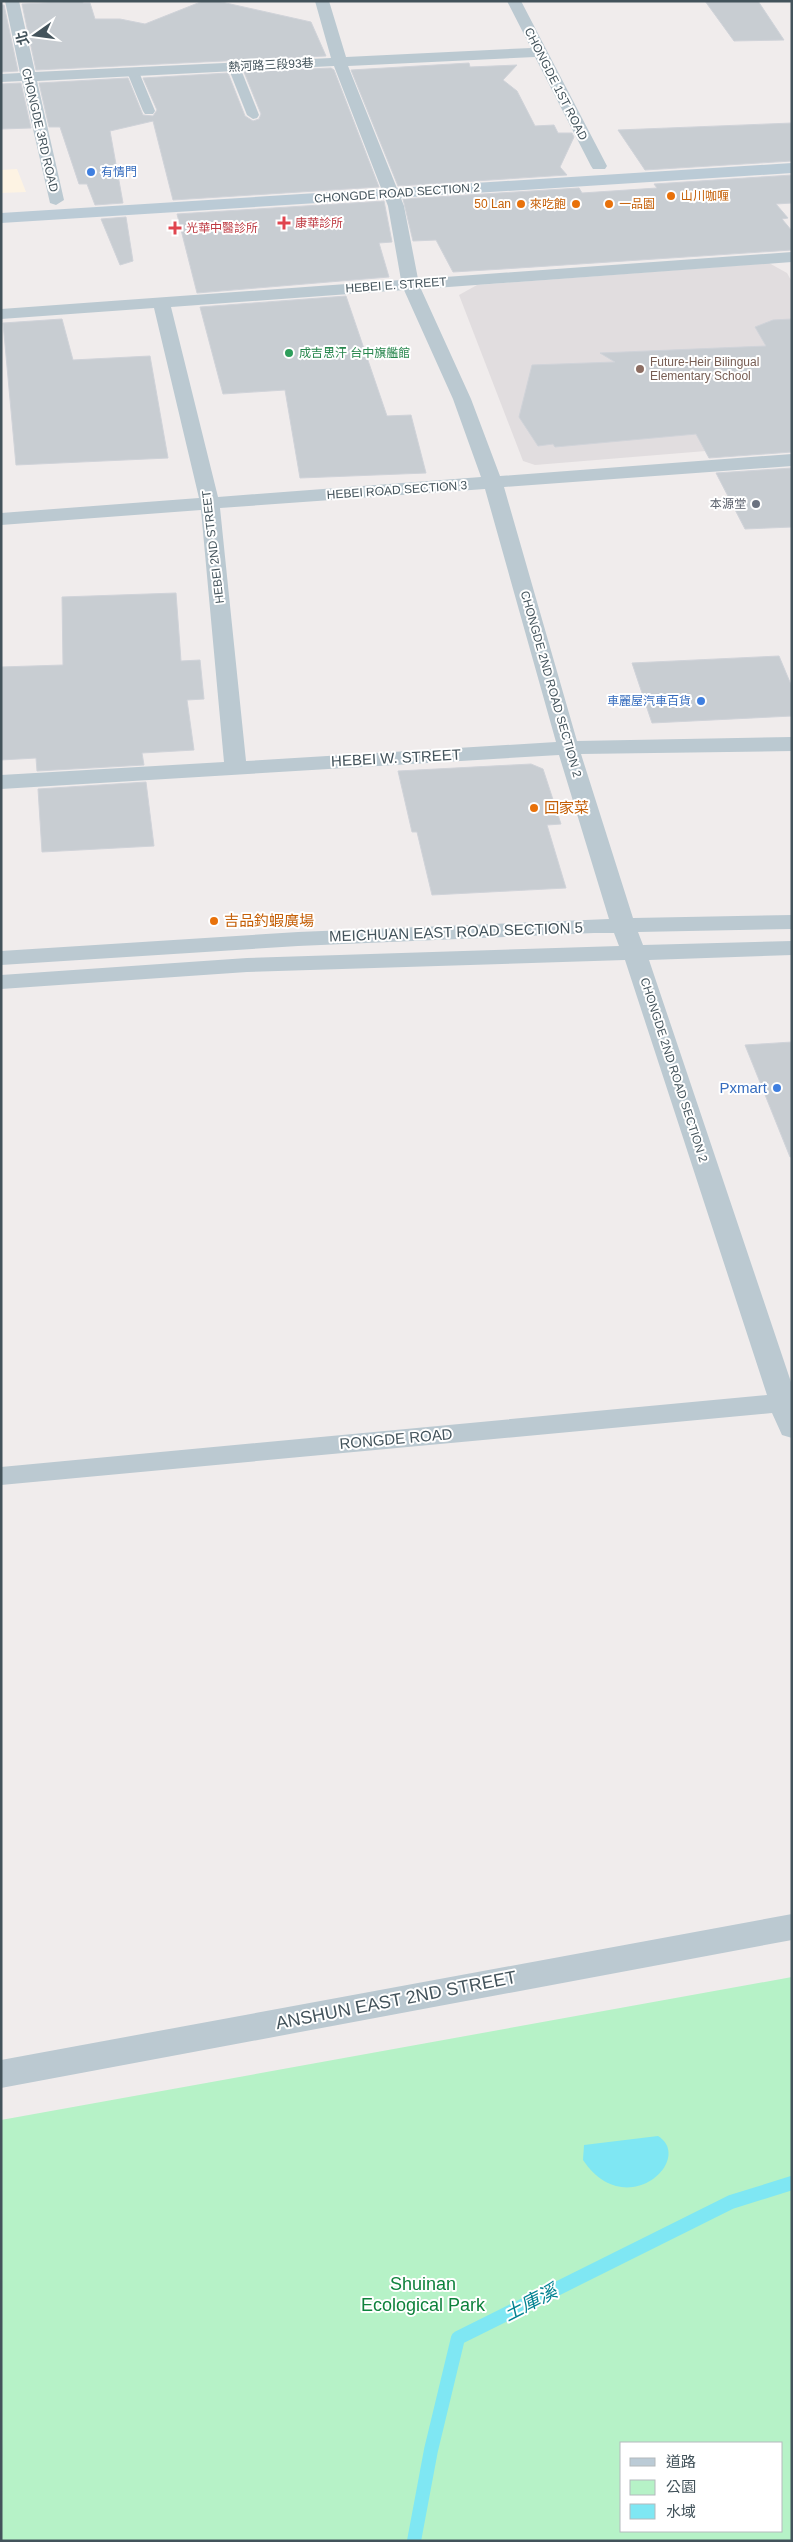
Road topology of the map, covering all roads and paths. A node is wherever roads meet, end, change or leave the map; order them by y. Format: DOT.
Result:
graph roads {
  1 [pos="12,1"];
  2 [pos="322,1"];
  3 [pos="514,1"];
  4 [pos="540,52"];
  5 [pos="339,61"];
  6 [pos="234,67"];
  7 [pos="133,72"];
  8 [pos="28,77"];
  9 [pos="1,78"];
  10 [pos="149,111"];
  11 [pos="253,115"];
  12 [pos="792,154"];
  13 [pos="599,166"];
  14 [pos="792,168"];
  15 [pos="389,187"];
  16 [pos="56,200"];
  17 [pos="1,204"];
  18 [pos="1,218"];
  19 [pos="792,257"];
  20 [pos="410,284"];
  21 [pos="161,302"];
  22 [pos="1,314"];
  23 [pos="792,460"];
  24 [pos="493,483"];
  25 [pos="210,504"];
  26 [pos="1,520"];
  27 [pos="792,744"];
  28 [pos="568,748"];
  29 [pos="236,767"];
  30 [pos="1,782"];
  31 [pos="792,922"];
  32 [pos="623,925"];
  33 [pos="792,948"];
  34 [pos="632,952"];
  35 [pos="1,958"];
  36 [pos="1,982"];
  37 [pos="789,1411"];
  38 [pos="1,1476"];
  39 [pos="792,1927"];
  40 [pos="1,2074"];
  1 -- 8 [label="street, CHONGDE 3RD ROAD"];
  2 -- 5 [label="street, CHONGDE 2ND ROAD SECTION 2"];
  3 -- 4 [label="street, CHONGDE 1ST ROAD"];
  4 -- 5 [label="street, 熱河路三段93巷"];
  4 -- 13 [label="street, CHONGDE 1ST ROAD"];
  5 -- 6 [label="street, 熱河路三段93巷"];
  5 -- 15 [label="street, CHONGDE 2ND ROAD SECTION 2"];
  6 -- 7 [label="street, 熱河路三段93巷"];
  6 -- 11 [label="lane"];
  7 -- 8 [label="street, 熱河路三段93巷"];
  7 -- 10 [label="lane"];
  8 -- 9 [label="street, 熱河路三段93巷"];
  8 -- 16 [label="street, CHONGDE 3RD ROAD"];
  12 -- 13 [label="main road, CHONGDE ROAD SECTION 2"];
  13 -- 15 [label="main road, CHONGDE ROAD SECTION 2"];
  14 -- 15 [label="main road, CHONGDE ROAD SECTION 2"];
  15 -- 16 [label="main road, CHONGDE ROAD SECTION 2"];
  15 -- 18 [label="main road, CHONGDE ROAD SECTION 2"];
  15 -- 20 [label="street, CHONGDE 2ND ROAD SECTION 2"];
  16 -- 17 [label="main road, CHONGDE ROAD SECTION 2"];
  19 -- 20 [label="street, HEBEI E. STREET"];
  20 -- 21 [label="street, HEBEI E. STREET"];
  20 -- 24 [label="street, CHONGDE 2ND ROAD SECTION 2"];
  21 -- 22 [label="street, HEBEI E. STREET"];
  21 -- 25 [label="street, HEBEI 2ND STREET"];
  23 -- 24 [label="street, HEBEI ROAD SECTION 3"];
  24 -- 25 [label="street, HEBEI ROAD SECTION 3"];
  24 -- 28 [label="street, CHONGDE 2ND ROAD SECTION 2"];
  25 -- 26 [label="street, HEBEI ROAD SECTION 3"];
  25 -- 29 [label="street, HEBEI 2ND STREET"];
  27 -- 28 [label="street, HEBEI W. STREET"];
  28 -- 29 [label="street, HEBEI W. STREET"];
  28 -- 32 [label="street, CHONGDE 2ND ROAD SECTION 2"];
  29 -- 30 [label="street, HEBEI W. STREET"];
  31 -- 32 [label="street, MEICHUAN EAST ROAD SECTION 5"];
  32 -- 34 [label="street, CHONGDE 2ND ROAD SECTION 2"];
  32 -- 35 [label="street, MEICHUAN EAST ROAD SECTION 5"];
  33 -- 34 [label="street, MEICHUAN EAST ROAD SECTION 5"];
  34 -- 36 [label="street, MEICHUAN EAST ROAD SECTION 5"];
  34 -- 37 [label="street, CHONGDE 2ND ROAD SECTION 2"];
  37 -- 38 [label="street, RONGDE ROAD"];
  39 -- 40 [label="street, ANSHUN EAST 2ND STREET"];
}
